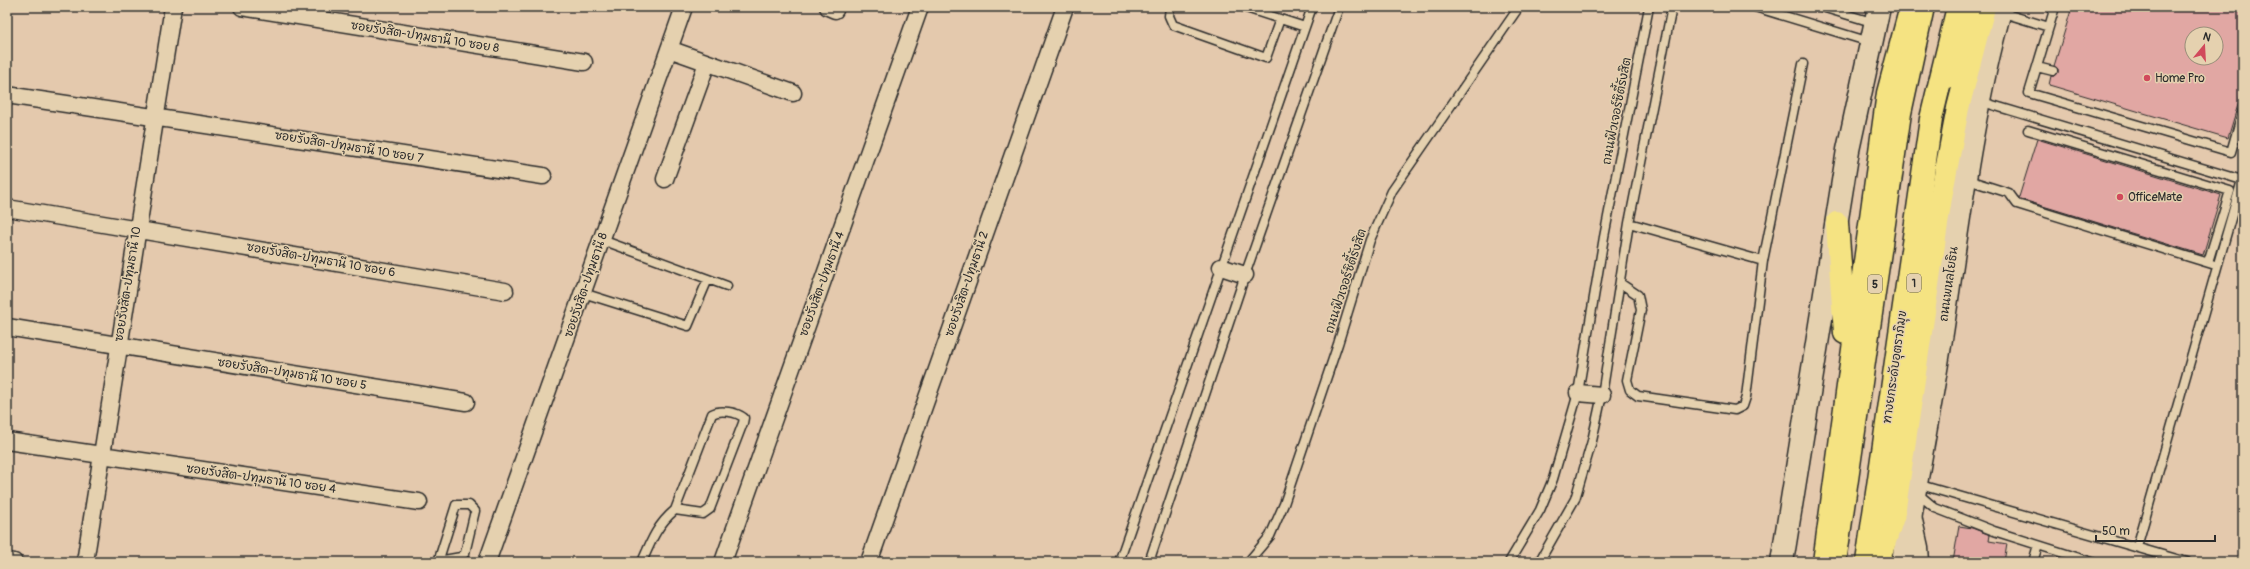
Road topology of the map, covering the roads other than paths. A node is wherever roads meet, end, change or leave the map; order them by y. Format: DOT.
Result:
graph roads {
  1 [pos="173,7"];
  2 [pos="242,7"];
  3 [pos="684,7"];
  4 [pos="920,7"];
  5 [pos="1064,7"];
  6 [pos="1170,7"];
  7 [pos="1243,7"];
  8 [pos="1312,7"];
  9 [pos="1339,7"];
  10 [pos="1519,7"];
  11 [pos="1650,7"];
  12 [pos="1672,7"];
  13 [pos="1755,7"];
  14 [pos="1822,7"];
  15 [pos="1911,7"];
  16 [pos="1923,7"];
  17 [pos="1958,7"];
  18 [pos="1971,7"];
  19 [pos="2055,7"];
  20 [pos="1995,9"];
  21 [pos="1280,19"];
  22 [pos="1875,24"];
  23 [pos="2049,27"];
  24 [pos="1304,28"];
  25 [pos="669,49"];
  26 [pos="584,62"];
  27 [pos="707,63"];
  28 [pos="1803,64"];
  29 [pos="2037,66"];
  30 [pos="2053,71"];
  31 [pos="793,93"];
  32 [pos="7,95"];
  33 [pos="1979,101"];
  34 [pos="2243,110"];
  35 [pos="155,118"];
  36 [pos="2028,130"];
  37 [pos="543,176"];
  38 [pos="2242,178"];
  39 [pos="665,179"];
  40 [pos="1964,179"];
  41 [pos="7,208"];
  42 [pos="1629,223"];
  43 [pos="1837,223"];
  44 [pos="137,229"];
  45 [pos="1869,232"];
  46 [pos="602,240"];
  47 [pos="1764,261"];
  48 [pos="2208,262"];
  49 [pos="2218,265"];
  50 [pos="1221,267"];
  51 [pos="1245,275"];
  52 [pos="708,279"];
  53 [pos="1620,283"];
  54 [pos="727,286"];
  55 [pos="505,291"];
  56 [pos="583,293"];
  57 [pos="7,327"];
  58 [pos="1845,333"];
  59 [pos="118,346"];
  60 [pos="1578,393"];
  61 [pos="1602,395"];
  62 [pos="466,402"];
  63 [pos="7,441"];
  64 [pos="102,456"];
  65 [pos="1914,495"];
  66 [pos="419,502"];
  67 [pos="675,510"];
  68 [pos="2038,545"];
  69 [pos="2137,547"];
  70 [pos="1922,557"];
  71 [pos="7,561"];
  72 [pos="438,561"];
  73 [pos="14,562"];
  74 [pos="85,562"];
  75 [pos="487,562"];
  76 [pos="642,562"];
  77 [pos="723,562"];
  78 [pos="869,562"];
  79 [pos="1119,562"];
  80 [pos="1149,562"];
  81 [pos="1248,562"];
  82 [pos="1509,562"];
  83 [pos="1540,562"];
  84 [pos="1782,562"];
  85 [pos="1811,562"];
  86 [pos="1824,562"];
  87 [pos="1835,562"];
  88 [pos="1867,562"];
  89 [pos="1876,562"];
  90 [pos="1903,562"];
  91 [pos="2033,562"];
  92 [pos="2092,562"];
  93 [pos="2187,562"];
  1 -- 35 [label="street, ซอยรังสิต-ปทุมธานี 10"];
  2 -- 26 [label="street, ซอยรังสิต-ปทุมธานี 10 ซอย 8"];
  3 -- 25 [label="street, ซอยรังสิต-ปทุมธานี 8"];
  4 -- 77 [label="street, ซอยรังสิต-ปทุมธานี 4"];
  5 -- 78 [label="street, ซอยรังสิต-ปทุมธานี 2"];
  6 -- 21 [label="lane"];
  7 -- 21 [label="lane"];
  8 -- 24 [label="lane"];
  9 -- 51 [label="lane"];
  10 -- 81 [label="lane, ถนนฟิวเจอร์ซิตี้รังสิต"];
  11 -- 60 [label="lane, ถนนฟิวเจอร์ซิตี้รังสิต"];
  12 -- 42 [label="lane"];
  13 -- 22 [label="lane"];
  14 -- 22 [label="lane"];
  15 -- 45 [label="main road"];
  16 -- 87 [label="main road, 5"];
  17 -- 88 [label="main road, ทางยกระดับอุตราภิมุข"];
  18 -- 89 [label="main road, 1"];
  19 -- 23 [label="lane"];
  20 -- 23 [label="lane"];
  20 -- 33 [label="main road, ถนนพหลโยธิน"];
  20 -- 89 [label="main road"];
  21 -- 24 [label="lane"];
  22 -- 43 [label="main road"];
  23 -- 29 [label="lane"];
  24 -- 50 [label="lane"];
  25 -- 27 [label="street"];
  25 -- 46 [label="street, ซอยรังสิต-ปทุมธานี 8"];
  27 -- 31 [label="street"];
  27 -- 39 [label="street"];
  28 -- 47 [label="lane"];
  29 -- 30 [label="lane"];
  29 -- 34 [label="lane"];
  32 -- 35 [label="street, ซอยรังสิต-ปทุมธานี 10 ซอย 7"];
  33 -- 38 [label="lane"];
  33 -- 40 [label="main road, ถนนพหลโยธิน"];
  35 -- 37 [label="street, ซอยรังสิต-ปทุมธานี 10 ซอย 7"];
  35 -- 44 [label="street, ซอยรังสิต-ปทุมธานี 10"];
  36 -- 48 [label="lane"];
  38 -- 49 [label="lane"];
  40 -- 48 [label="lane"];
  40 -- 65 [label="main road, ถนนพหลโยธิน"];
  41 -- 44 [label="street, ซอยรังสิต-ปทุมธานี 10 ซอย 6"];
  42 -- 47 [label="lane"];
  42 -- 53 [label="lane"];
  43 -- 58 [label="main road"];
  43 -- 84 [label="main road"];
  44 -- 55 [label="street, ซอยรังสิต-ปทุมธานี 10 ซอย 6"];
  44 -- 59 [label="street, ซอยรังสิต-ปทุมธานี 10"];
  45 -- 58 [label="main road"];
  45 -- 86 [label="main road"];
  46 -- 52 [label="lane"];
  46 -- 56 [label="street, ซอยรังสิต-ปทุมธานี 8"];
  47 -- 53 [label="lane"];
  48 -- 49 [label="lane"];
  49 -- 69 [label="lane"];
  50 -- 51 [label="street"];
  50 -- 79 [label="lane"];
  51 -- 80 [label="lane"];
  52 -- 54 [label="lane"];
  52 -- 56 [label="lane"];
  53 -- 61 [label="lane"];
  56 -- 75 [label="street, ซอยรังสิต-ปทุมธานี 8"];
  57 -- 59 [label="street, ซอยรังสิต-ปทุมธานี 10 ซอย 5"];
  58 -- 85 [label="main road"];
  59 -- 62 [label="street, ซอยรังสิต-ปทุมธานี 10 ซอย 5"];
  59 -- 64 [label="street, ซอยรังสิต-ปทุมธานี 10"];
  60 -- 61 [label="street"];
  60 -- 82 [label="lane, ถนนฟิวเจอร์ซิตี้รังสิต"];
  61 -- 83 [label="lane"];
  63 -- 64 [label="street, ซอยรังสิต-ปทุมธานี 10 ซอย 4"];
  64 -- 66 [label="street, ซอยรังสิต-ปทุมธานี 10 ซอย 4"];
  64 -- 74 [label="street, ซอยรังสิต-ปทุมธานี 10"];
  65 -- 68 [label="lane"];
  65 -- 69 [label="lane"];
  65 -- 70 [label="street"];
  65 -- 90 [label="main road, ถนนพหลโยธิน"];
  67 -- 67 [label="lane"];
  67 -- 76 [label="lane"];
  68 -- 91 [label="lane"];
  68 -- 92 [label="lane"];
  69 -- 93 [label="lane"];
  71 -- 73 [label="street"];
  72 -- 72 [label="lane"];
}
